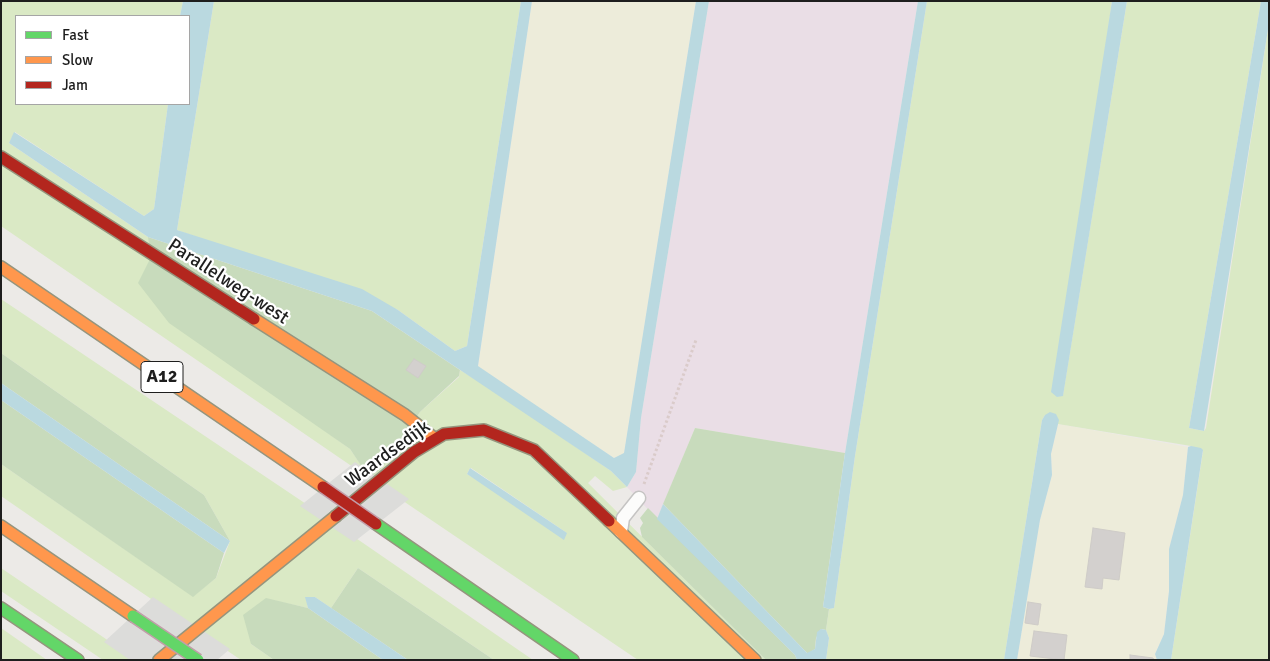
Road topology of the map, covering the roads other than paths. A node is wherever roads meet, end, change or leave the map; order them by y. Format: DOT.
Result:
graph roads {
  1 [pos="1,157"];
  2 [pos="1,267"];
  3 [pos="434,438"];
  4 [pos="639,498"];
  5 [pos="1,526"];
  6 [pos="621,532"];
  7 [pos="1,608"];
  8 [pos="78,660"];
  9 [pos="160,660"];
  10 [pos="198,660"];
  11 [pos="573,660"];
  12 [pos="755,660"];
  1 -- 3 [label="main road, Parallelweg-west"];
  2 -- 11 [label="main road, A12, bridge"];
  3 -- 6 [label="main road, Waardsedijk"];
  3 -- 9 [label="main road, Waardsedijk"];
  4 -- 6 [label="lane"];
  5 -- 10 [label="main road, bridge"];
  6 -- 12 [label="main road, Waardsedijk"];
  7 -- 8 [label="main road"];
}
